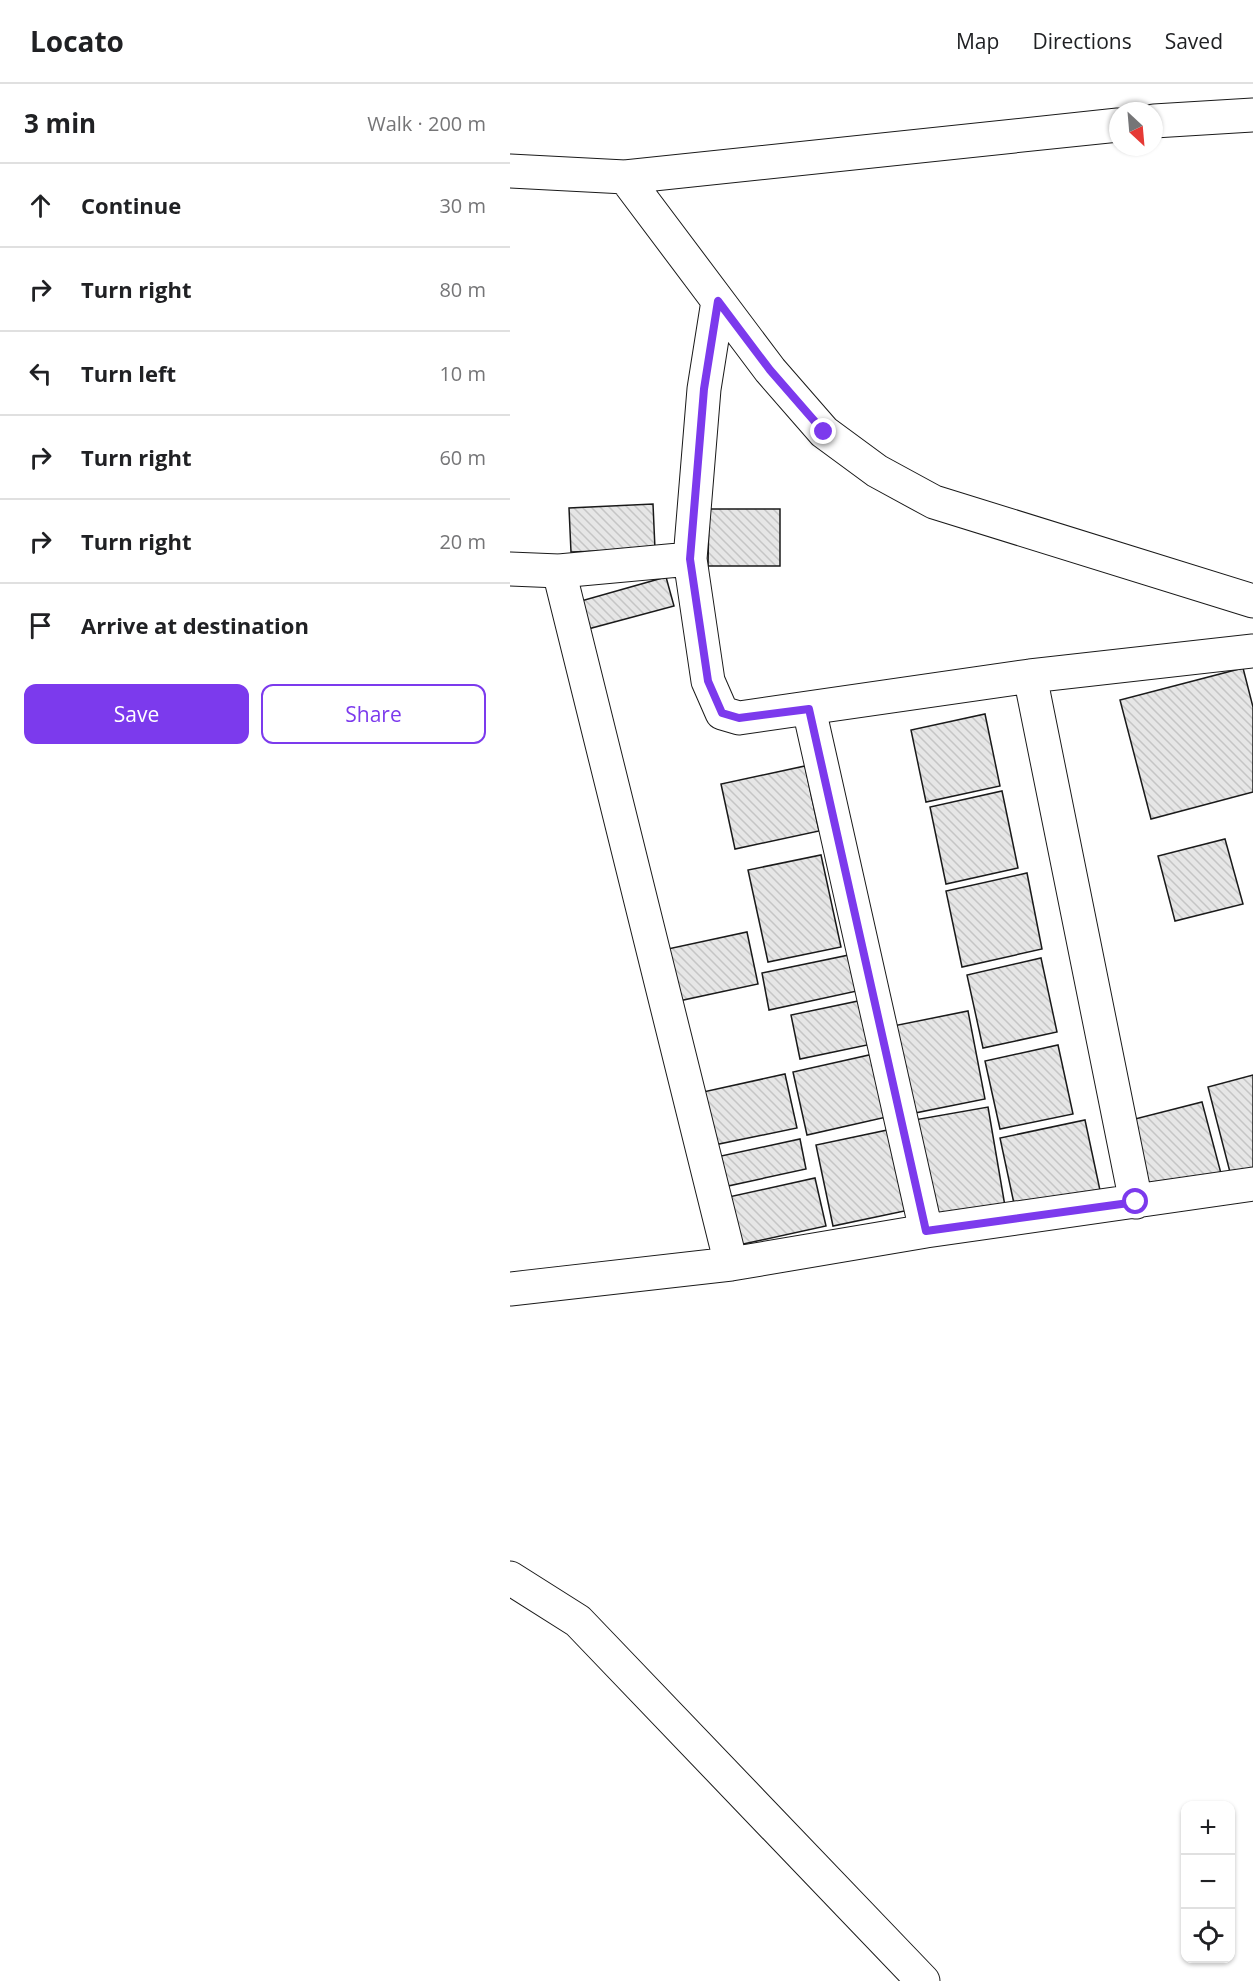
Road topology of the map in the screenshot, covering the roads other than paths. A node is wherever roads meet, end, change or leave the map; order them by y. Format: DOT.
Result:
graph roads {
  1 [pos="1253,115"];
  2 [pos="1163,120"];
  3 [pos="1109,126"];
  4 [pos="510,171"];
  5 [pos="625,177"];
  6 [pos="718,301"];
  7 [pos="690,559"];
  8 [pos="510,569"];
  9 [pos="559,571"];
  10 [pos="1253,601"];
  11 [pos="1253,651"];
  12 [pos="1030,676"];
  13 [pos="809,709"];
  14 [pos="1253,1184"];
  15 [pos="1136,1202"];
  16 [pos="926,1231"];
  17 [pos="731,1264"];
  18 [pos="512,1281"];
  19 [pos="510,1578"];
  20 [pos="923,1981"];
  1 -- 2 [label="street"];
  3 -- 5 [label="street"];
  4 -- 5 [label="street"];
  5 -- 6 [label="street"];
  6 -- 7 [label="street"];
  6 -- 10 [label="street"];
  7 -- 9 [label="street"];
  7 -- 13 [label="street"];
  8 -- 9 [label="street"];
  9 -- 17 [label="street"];
  11 -- 12 [label="street"];
  12 -- 13 [label="street"];
  12 -- 15 [label="street"];
  13 -- 16 [label="street"];
  14 -- 15 [label="street"];
  15 -- 16 [label="street"];
  16 -- 17 [label="street"];
  17 -- 18 [label="street"];
  19 -- 20 [label="street"];
}
